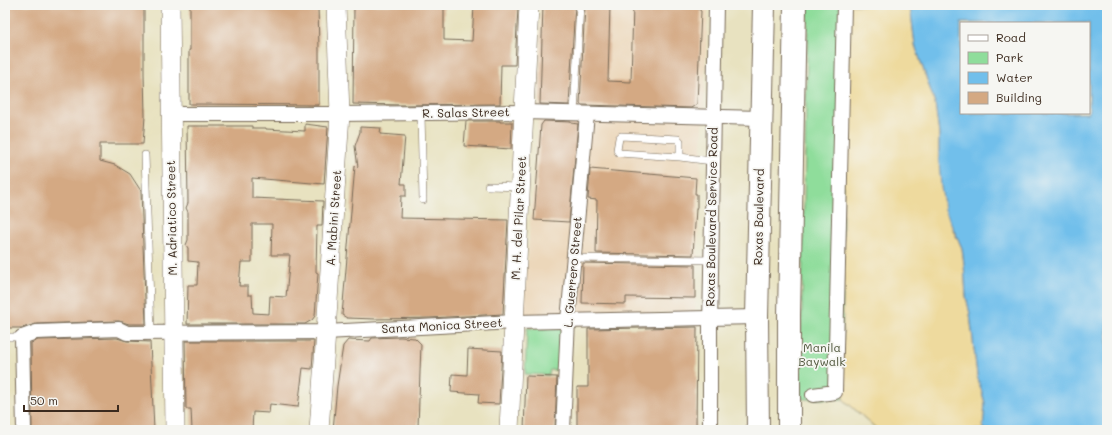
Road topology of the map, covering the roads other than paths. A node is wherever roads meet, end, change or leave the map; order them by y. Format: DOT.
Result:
graph roads {
  1 [pos="170,5"];
  2 [pos="336,5"];
  3 [pos="529,5"];
  4 [pos="580,5"];
  5 [pos="716,5"];
  6 [pos="764,5"];
  7 [pos="796,5"];
  8 [pos="844,5"];
  9 [pos="524,112"];
  10 [pos="171,114"];
  11 [pos="340,114"];
  12 [pos="421,114"];
  13 [pos="580,114"];
  14 [pos="714,117"];
  15 [pos="761,118"];
  16 [pos="146,155"];
  17 [pos="680,157"];
  18 [pos="712,161"];
  19 [pos="488,186"];
  20 [pos="520,187"];
  21 [pos="423,200"];
  22 [pos="574,258"];
  23 [pos="711,260"];
  24 [pos="757,317"];
  25 [pos="710,318"];
  26 [pos="568,320"];
  27 [pos="514,322"];
  28 [pos="174,332"];
  29 [pos="326,332"];
  30 [pos="151,333"];
  31 [pos="5,337"];
  32 [pos="22,337"];
  33 [pos="813,395"];
  34 [pos="24,430"];
  35 [pos="175,430"];
  36 [pos="318,430"];
  37 [pos="509,430"];
  38 [pos="563,430"];
  39 [pos="710,430"];
  40 [pos="758,430"];
  41 [pos="789,430"];
  1 -- 10 [label="main road, M. Adriatico Street"];
  2 -- 11 [label="main road, A. Mabini Street"];
  3 -- 9 [label="main road, M. H. del Pilar Street"];
  4 -- 13 [label="lane"];
  5 -- 14 [label="street, Roxas Boulevard Service Road"];
  6 -- 15 [label="highway, Roxas Boulevard"];
  7 -- 41 [label="highway"];
  8 -- 33 [label="street"];
  9 -- 12 [label="street, R. Salas Street"];
  9 -- 13 [label="street, R. Salas Street"];
  9 -- 20 [label="main road, M. H. del Pilar Street"];
  10 -- 11 [label="street, R. Salas Street"];
  10 -- 28 [label="main road, M. Adriatico Street"];
  11 -- 12 [label="street, R. Salas Street"];
  11 -- 29 [label="main road, A. Mabini Street"];
  12 -- 21 [label="lane"];
  13 -- 14 [label="street, R. Salas Street"];
  13 -- 22 [label="street, L. Guerrero Street"];
  14 -- 15 [label="street, R. Salas Street"];
  14 -- 18 [label="street, Roxas Boulevard Service Road"];
  15 -- 24 [label="highway, Roxas Boulevard"];
  16 -- 30 [label="lane"];
  17 -- 17 [label="lane"];
  17 -- 18 [label="lane"];
  18 -- 23 [label="street, Roxas Boulevard Service Road"];
  19 -- 20 [label="lane"];
  20 -- 27 [label="main road, M. H. del Pilar Street"];
  22 -- 23 [label="lane"];
  22 -- 26 [label="street, L. Guerrero Street"];
  23 -- 25 [label="street, Roxas Boulevard Service Road"];
  24 -- 25 [label="street, Santa Monica Street"];
  24 -- 40 [label="highway, Roxas Boulevard"];
  25 -- 26 [label="street, Santa Monica Street"];
  25 -- 39 [label="street, Roxas Boulevard Service Road"];
  26 -- 27 [label="street, Santa Monica Street"];
  26 -- 38 [label="street, L. Guerrero Street"];
  27 -- 29 [label="street, Santa Monica Street"];
  27 -- 37 [label="main road, M. H. del Pilar Street"];
  28 -- 29 [label="street, Santa Monica Street"];
  28 -- 30 [label="street, Santa Monica Street"];
  28 -- 35 [label="main road, M. Adriatico Street"];
  29 -- 36 [label="main road, A. Mabini Street"];
  30 -- 32 [label="street, Santa Monica Street"];
  31 -- 32 [label="lane"];
  32 -- 34 [label="street"];
}
